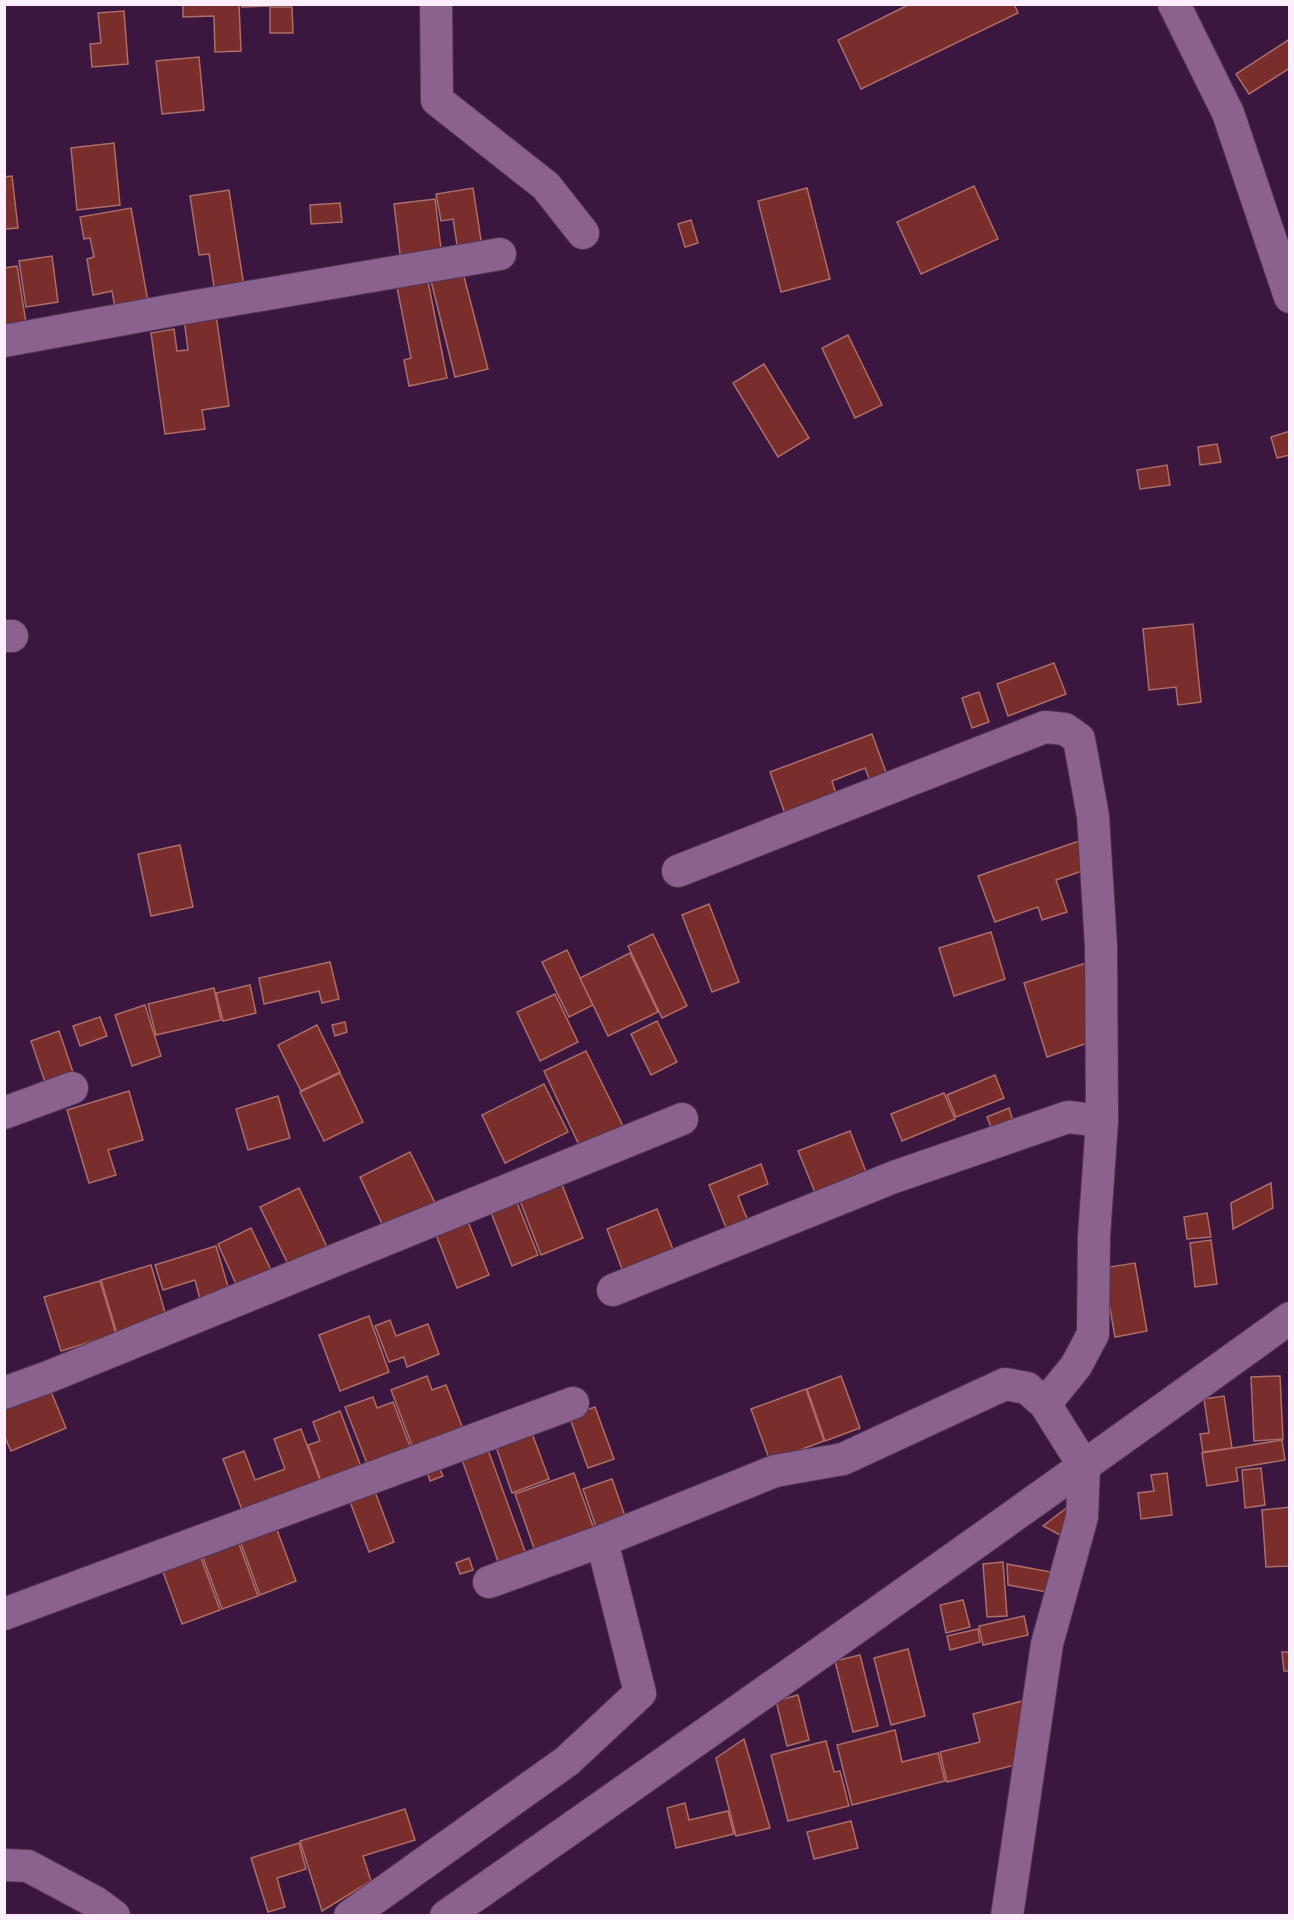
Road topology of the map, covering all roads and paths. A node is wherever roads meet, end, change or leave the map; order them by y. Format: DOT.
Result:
graph roads {
  1 [pos="436,4"];
  2 [pos="1174,4"];
  3 [pos="583,233"];
  4 [pos="500,254"];
  5 [pos="1290,297"];
  6 [pos="4,341"];
  7 [pos="678,871"];
  8 [pos="72,1088"];
  9 [pos="4,1113"];
  10 [pos="682,1119"];
  11 [pos="1102,1121"];
  12 [pos="613,1290"];
  13 [pos="1290,1318"];
  14 [pos="4,1393"];
  15 [pos="573,1403"];
  16 [pos="1045,1404"];
  17 [pos="1084,1466"];
  18 [pos="602,1541"];
  19 [pos="489,1581"];
  20 [pos="4,1614"];
  21 [pos="4,1864"];
  22 [pos="114,1916"];
  23 [pos="350,1916"];
  24 [pos="446,1916"];
  25 [pos="1007,1916"];
  1 -- 3 [label="street"];
  2 -- 5 [label="street"];
  4 -- 6 [label="street"];
  7 -- 11 [label="street"];
  8 -- 9 [label="street"];
  10 -- 14 [label="street"];
  11 -- 12 [label="street"];
  11 -- 16 [label="street"];
  13 -- 17 [label="street"];
  15 -- 20 [label="street"];
  16 -- 17 [label="street"];
  16 -- 18 [label="street"];
  17 -- 24 [label="street"];
  17 -- 25 [label="street"];
  18 -- 19 [label="street"];
  18 -- 23 [label="street"];
  21 -- 22 [label="street"];
}
